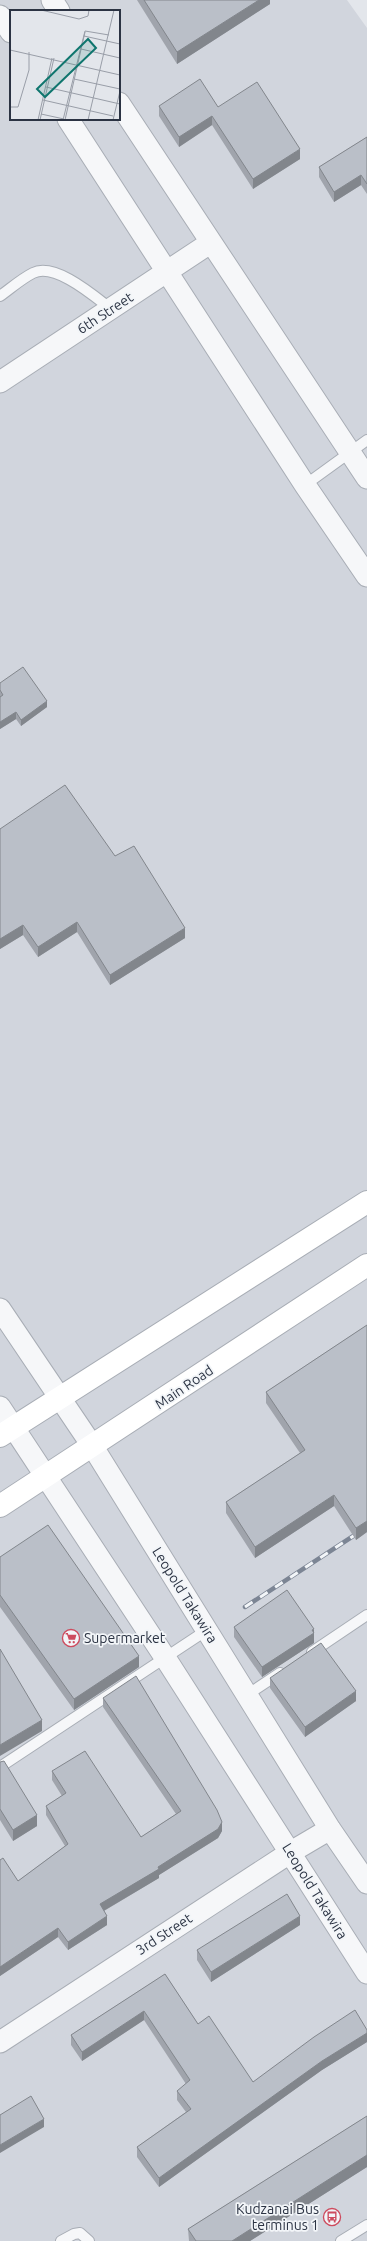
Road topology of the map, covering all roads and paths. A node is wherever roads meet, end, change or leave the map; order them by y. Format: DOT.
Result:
graph roads {
  1 [pos="52,0"];
  2 [pos="58,10"];
  3 [pos="0,16"];
  4 [pos="10,31"];
  5 [pos="120,105"];
  6 [pos="69,120"];
  7 [pos="210,243"];
  8 [pos="168,271"];
  9 [pos="0,296"];
  10 [pos="111,309"];
  11 [pos="0,382"];
  12 [pos="367,440"];
  13 [pos="350,452"];
  14 [pos="367,478"];
  15 [pos="305,485"];
  16 [pos="367,576"];
  17 [pos="367,1202"];
  18 [pos="367,1265"];
  19 [pos="0,1309"];
  20 [pos="59,1398"];
  21 [pos="0,1407"];
  22 [pos="6,1432"];
  23 [pos="92,1447"];
  24 [pos="46,1476"];
  25 [pos="0,1506"];
  26 [pos="367,1615"];
  27 [pos="206,1630"];
  28 [pos="304,1657"];
  29 [pos="166,1659"];
  30 [pos="291,1665"];
  31 [pos="247,1695"];
  32 [pos="0,1767"];
  33 [pos="330,1829"];
  34 [pos="291,1852"];
  35 [pos="365,1874"];
  36 [pos="367,1973"];
  37 [pos="0,2042"];
  38 [pos="367,2225"];
  39 [pos="60,2241"];
  40 [pos="89,2241"];
  41 [pos="341,2241"];
  1 -- 2 [label="street"];
  3 -- 4 [label="street"];
  5 -- 7 [label="street"];
  6 -- 8 [label="street"];
  7 -- 8 [label="street, 6th Street"];
  7 -- 13 [label="street"];
  8 -- 10 [label="street, 6th Street"];
  8 -- 15 [label="street"];
  9 -- 10 [label="lane"];
  10 -- 11 [label="street, 6th Street"];
  12 -- 13 [label="lane"];
  13 -- 14 [label="street"];
  13 -- 15 [label="lane"];
  15 -- 16 [label="street"];
  17 -- 20 [label="main road"];
  18 -- 23 [label="main road, Main Road"];
  19 -- 20 [label="street, Leopold Takawira"];
  20 -- 22 [label="main road"];
  20 -- 23 [label="street, Leopold Takawira"];
  21 -- 22 [label="street, Leopold Takawira"];
  22 -- 24 [label="street, Leopold Takawira"];
  23 -- 24 [label="main road, Main Road"];
  23 -- 27 [label="street, Leopold Takawira"];
  24 -- 25 [label="main road, Main Road"];
  24 -- 29 [label="street, Leopold Takawira"];
  26 -- 28 [label="lane"];
  27 -- 29 [label="lane"];
  27 -- 31 [label="street, Leopold Takawira"];
  29 -- 32 [label="lane"];
  29 -- 34 [label="street, Leopold Takawira"];
  30 -- 31 [label="lane"];
  31 -- 33 [label="street, Leopold Takawira"];
  33 -- 34 [label="street, 3rd Street"];
  33 -- 35 [label="street, Leopold Takawira"];
  34 -- 36 [label="street, Leopold Takawira"];
  34 -- 37 [label="street, 3rd Street"];
  38 -- 41 [label="lane"];
  39 -- 40 [label="lane"];
}
